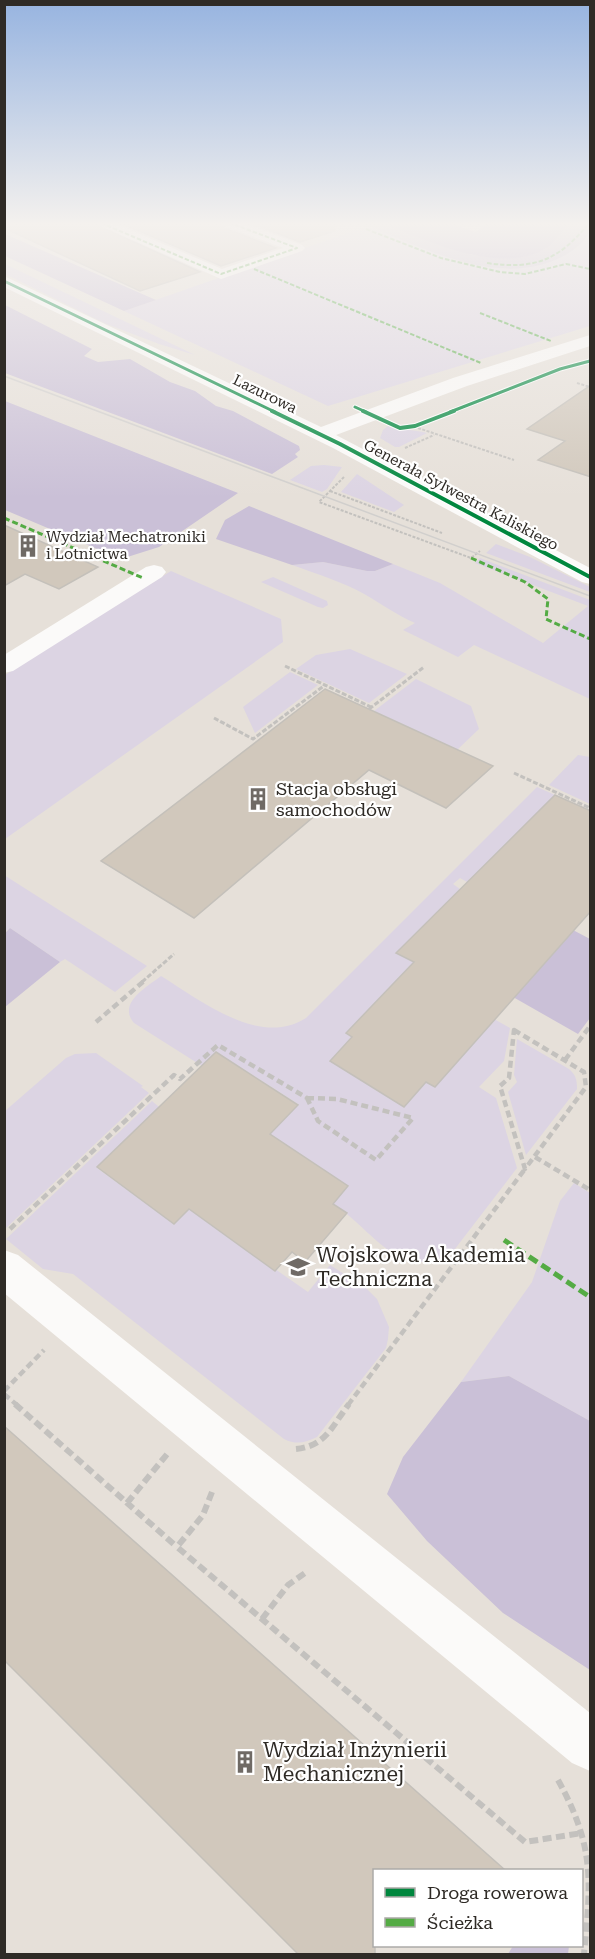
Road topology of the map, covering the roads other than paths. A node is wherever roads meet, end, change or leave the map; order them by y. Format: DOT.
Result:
graph roads {
  1 [pos="73,314"];
  2 [pos="591,340"];
  3 [pos="562,348"];
  4 [pos="591,363"];
  5 [pos="320,435"];
  6 [pos="154,572"];
  7 [pos="591,577"];
  8 [pos="4,666"];
  9 [pos="4,1268"];
  10 [pos="591,1745"];
  1 -- 5 [label="street, Lazurowa"];
  2 -- 3 [label="street"];
  3 -- 4 [label="street"];
  3 -- 5 [label="street"];
  5 -- 7 [label="street, Generała Sylwestra Kaliskiego"];
  6 -- 8 [label="street"];
  9 -- 10 [label="street"];
}
